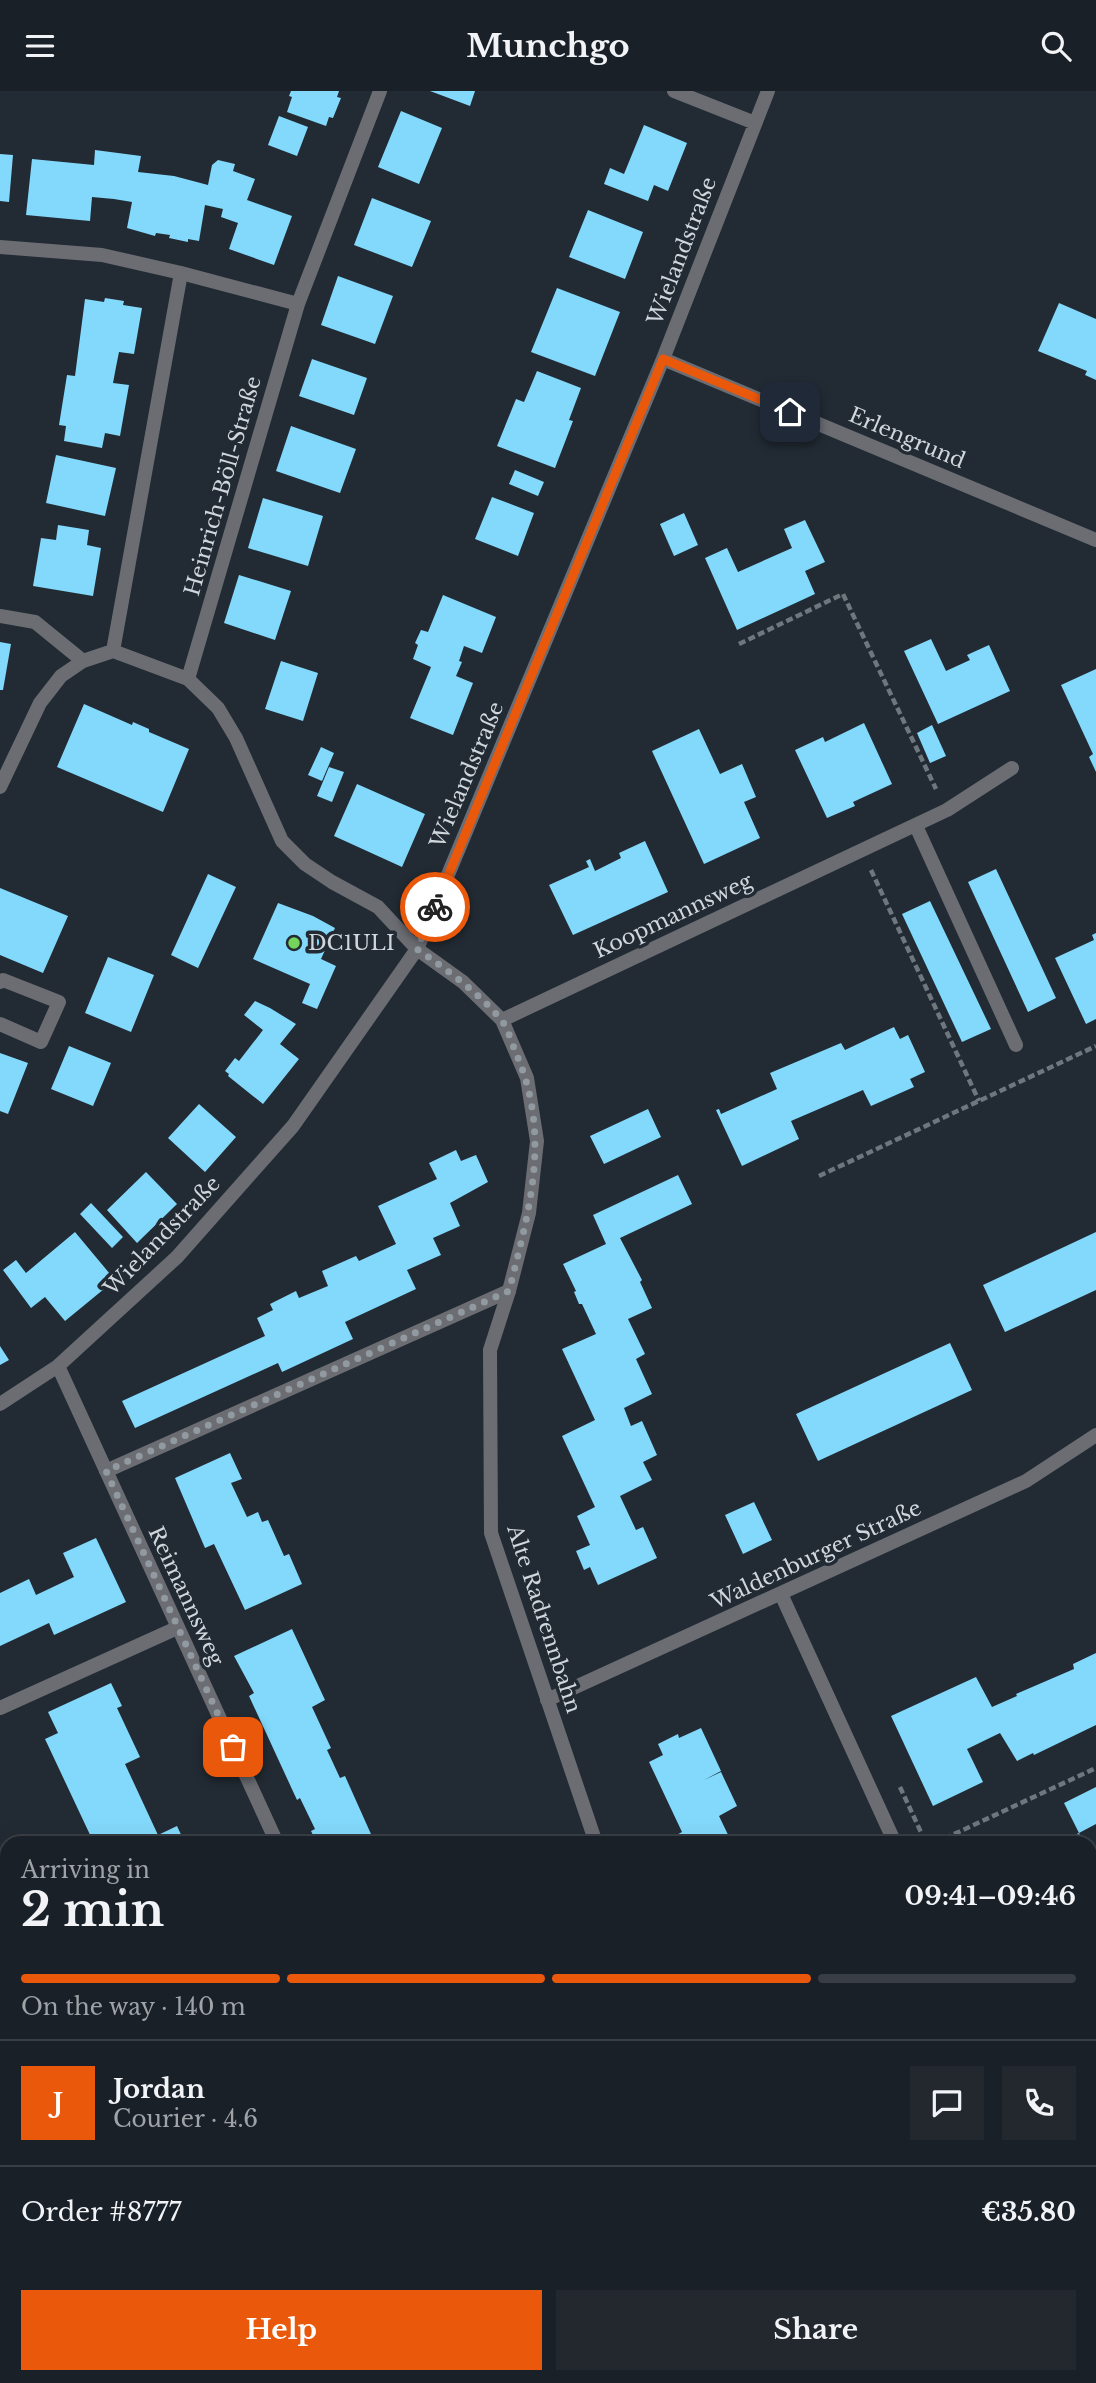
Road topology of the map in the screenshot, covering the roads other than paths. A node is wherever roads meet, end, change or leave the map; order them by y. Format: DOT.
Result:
graph roads {
  1 [pos="380,91"];
  2 [pos="674,91"];
  3 [pos="768,91"];
  4 [pos="755,123"];
  5 [pos="0,247"];
  6 [pos="181,273"];
  7 [pos="298,304"];
  8 [pos="663,359"];
  9 [pos="1096,540"];
  10 [pos="0,616"];
  11 [pos="113,651"];
  12 [pos="83,661"];
  13 [pos="187,679"];
  14 [pos="1012,768"];
  15 [pos="0,787"];
  16 [pos="916,826"];
  17 [pos="417,949"];
  18 [pos="0,982"];
  19 [pos="502,1020"];
  20 [pos="0,1024"];
  21 [pos="1016,1045"];
  22 [pos="509,1291"];
  23 [pos="58,1366"];
  24 [pos="5,1401"];
  25 [pos="1096,1435"];
  26 [pos="106,1471"];
  27 [pos="781,1594"];
  28 [pos="177,1628"];
  29 [pos="547,1700"];
  30 [pos="0,1708"];
  31 [pos="273,1836"];
  32 [pos="594,1836"];
  33 [pos="892,1836"];
  1 -- 7 [label="street, Heinrich-Böll-Straße"];
  2 -- 4 [label="street"];
  3 -- 4 [label="street, Wielandstraße"];
  4 -- 8 [label="street, Wielandstraße"];
  5 -- 6 [label="street"];
  6 -- 7 [label="street"];
  6 -- 11 [label="street"];
  7 -- 13 [label="street, Heinrich-Böll-Straße"];
  8 -- 9 [label="street, Erlengrund"];
  8 -- 17 [label="street, Wielandstraße"];
  10 -- 12 [label="street"];
  11 -- 12 [label="street"];
  11 -- 13 [label="street"];
  12 -- 15 [label="street"];
  13 -- 17 [label="street, Alte Radrennbahn"];
  14 -- 16 [label="street, Koopmannsweg"];
  16 -- 19 [label="street, Koopmannsweg"];
  16 -- 21 [label="street"];
  17 -- 19 [label="street, Alte Radrennbahn"];
  17 -- 23 [label="street, Wielandstraße"];
  18 -- 20 [label="street"];
  19 -- 22 [label="street, Alte Radrennbahn"];
  22 -- 26 [label="street"];
  22 -- 29 [label="street, Alte Radrennbahn"];
  23 -- 24 [label="street, Wielandstraße"];
  23 -- 26 [label="street, Reimannsweg"];
  25 -- 27 [label="street, Waldenburger Straße"];
  26 -- 28 [label="street, Reimannsweg"];
  27 -- 29 [label="street, Waldenburger Straße"];
  27 -- 33 [label="street"];
  28 -- 30 [label="street"];
  28 -- 31 [label="street, Reimannsweg"];
  29 -- 32 [label="street, Alte Radrennbahn"];
}
